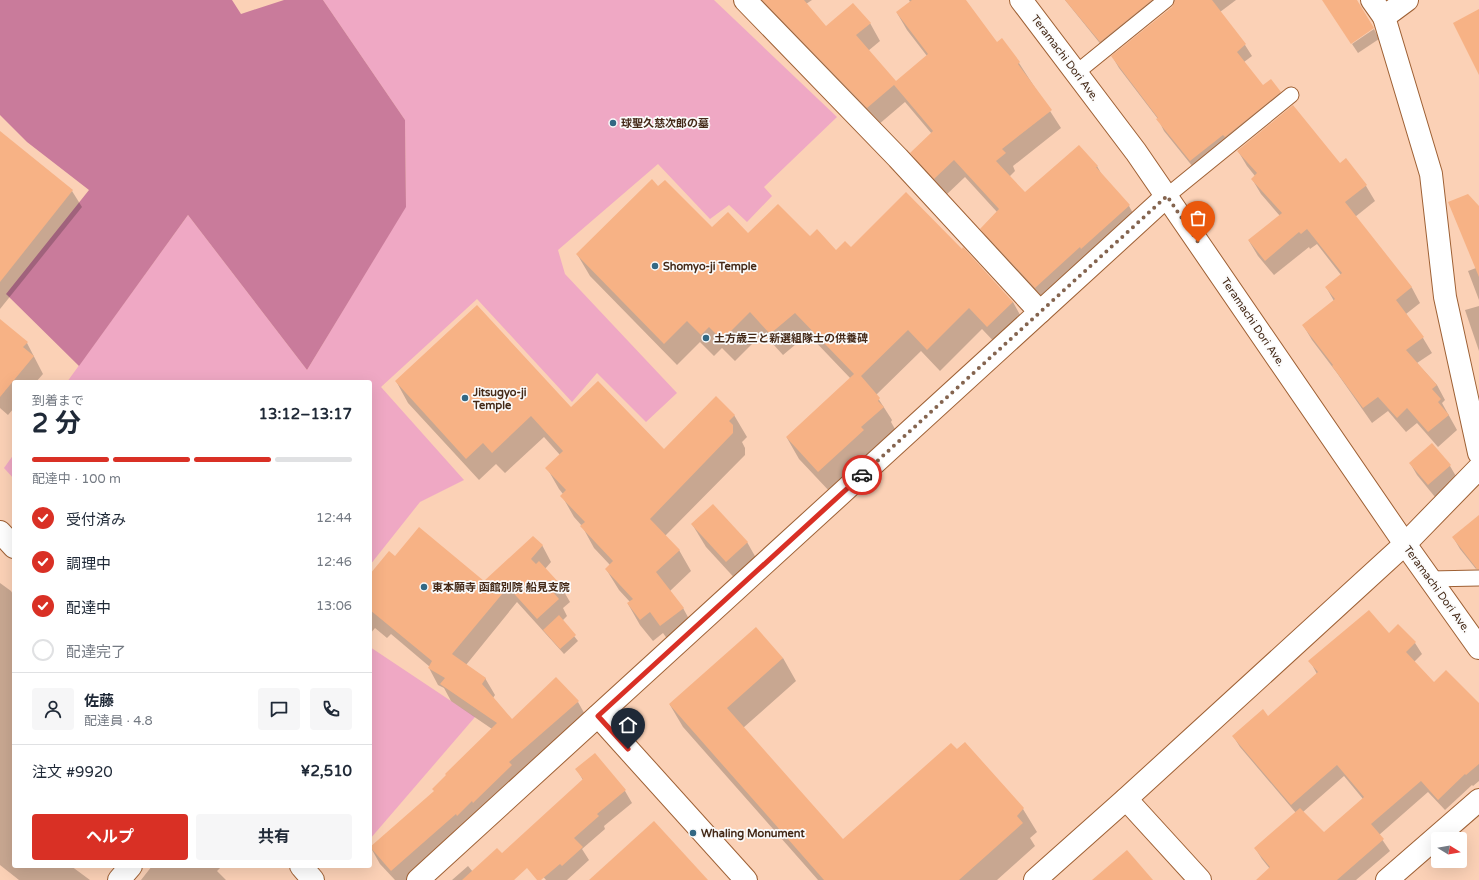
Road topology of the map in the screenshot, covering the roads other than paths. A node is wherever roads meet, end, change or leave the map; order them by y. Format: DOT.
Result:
graph roads {
  1 [pos="745,0"];
  2 [pos="1166,0"];
  3 [pos="1407,0"];
  4 [pos="1022,1"];
  5 [pos="1378,8"];
  6 [pos="1076,73"];
  7 [pos="1291,95"];
  8 [pos="1167,196"];
  9 [pos="1040,312"];
  10 [pos="1479,453"];
  11 [pos="1479,468"];
  12 [pos="0,532"];
  13 [pos="1405,544"];
  14 [pos="12,545"];
  15 [pos="1479,578"];
  16 [pos="1430,579"];
  17 [pos="1479,648"];
  18 [pos="598,716"];
  19 [pos="1126,799"];
  20 [pos="1479,800"];
  21 [pos="128,868"];
  22 [pos="303,868"];
  23 [pos="744,879"];
  24 [pos="119,880"];
  25 [pos="313,880"];
  26 [pos="418,880"];
  27 [pos="1035,880"];
  28 [pos="1200,880"];
  29 [pos="1387,880"];
  1 -- 9 [label="street"];
  2 -- 6 [label="lane"];
  3 -- 5 [label="street"];
  4 -- 6 [label="street, Teramachi Dori Ave."];
  5 -- 10 [label="street"];
  6 -- 8 [label="street, Teramachi Dori Ave."];
  7 -- 8 [label="lane"];
  8 -- 9 [label="street"];
  8 -- 13 [label="street, Teramachi Dori Ave."];
  9 -- 18 [label="street"];
  11 -- 13 [label="street"];
  12 -- 14 [label="street"];
  13 -- 16 [label="street, Teramachi Dori Ave."];
  13 -- 19 [label="street"];
  15 -- 16 [label="lane"];
  16 -- 17 [label="street, Teramachi Dori Ave."];
  18 -- 23 [label="street"];
  18 -- 26 [label="street"];
  19 -- 27 [label="street"];
  19 -- 28 [label="street"];
  20 -- 29 [label="street"];
  21 -- 24 [label="street"];
  22 -- 25 [label="street"];
}
